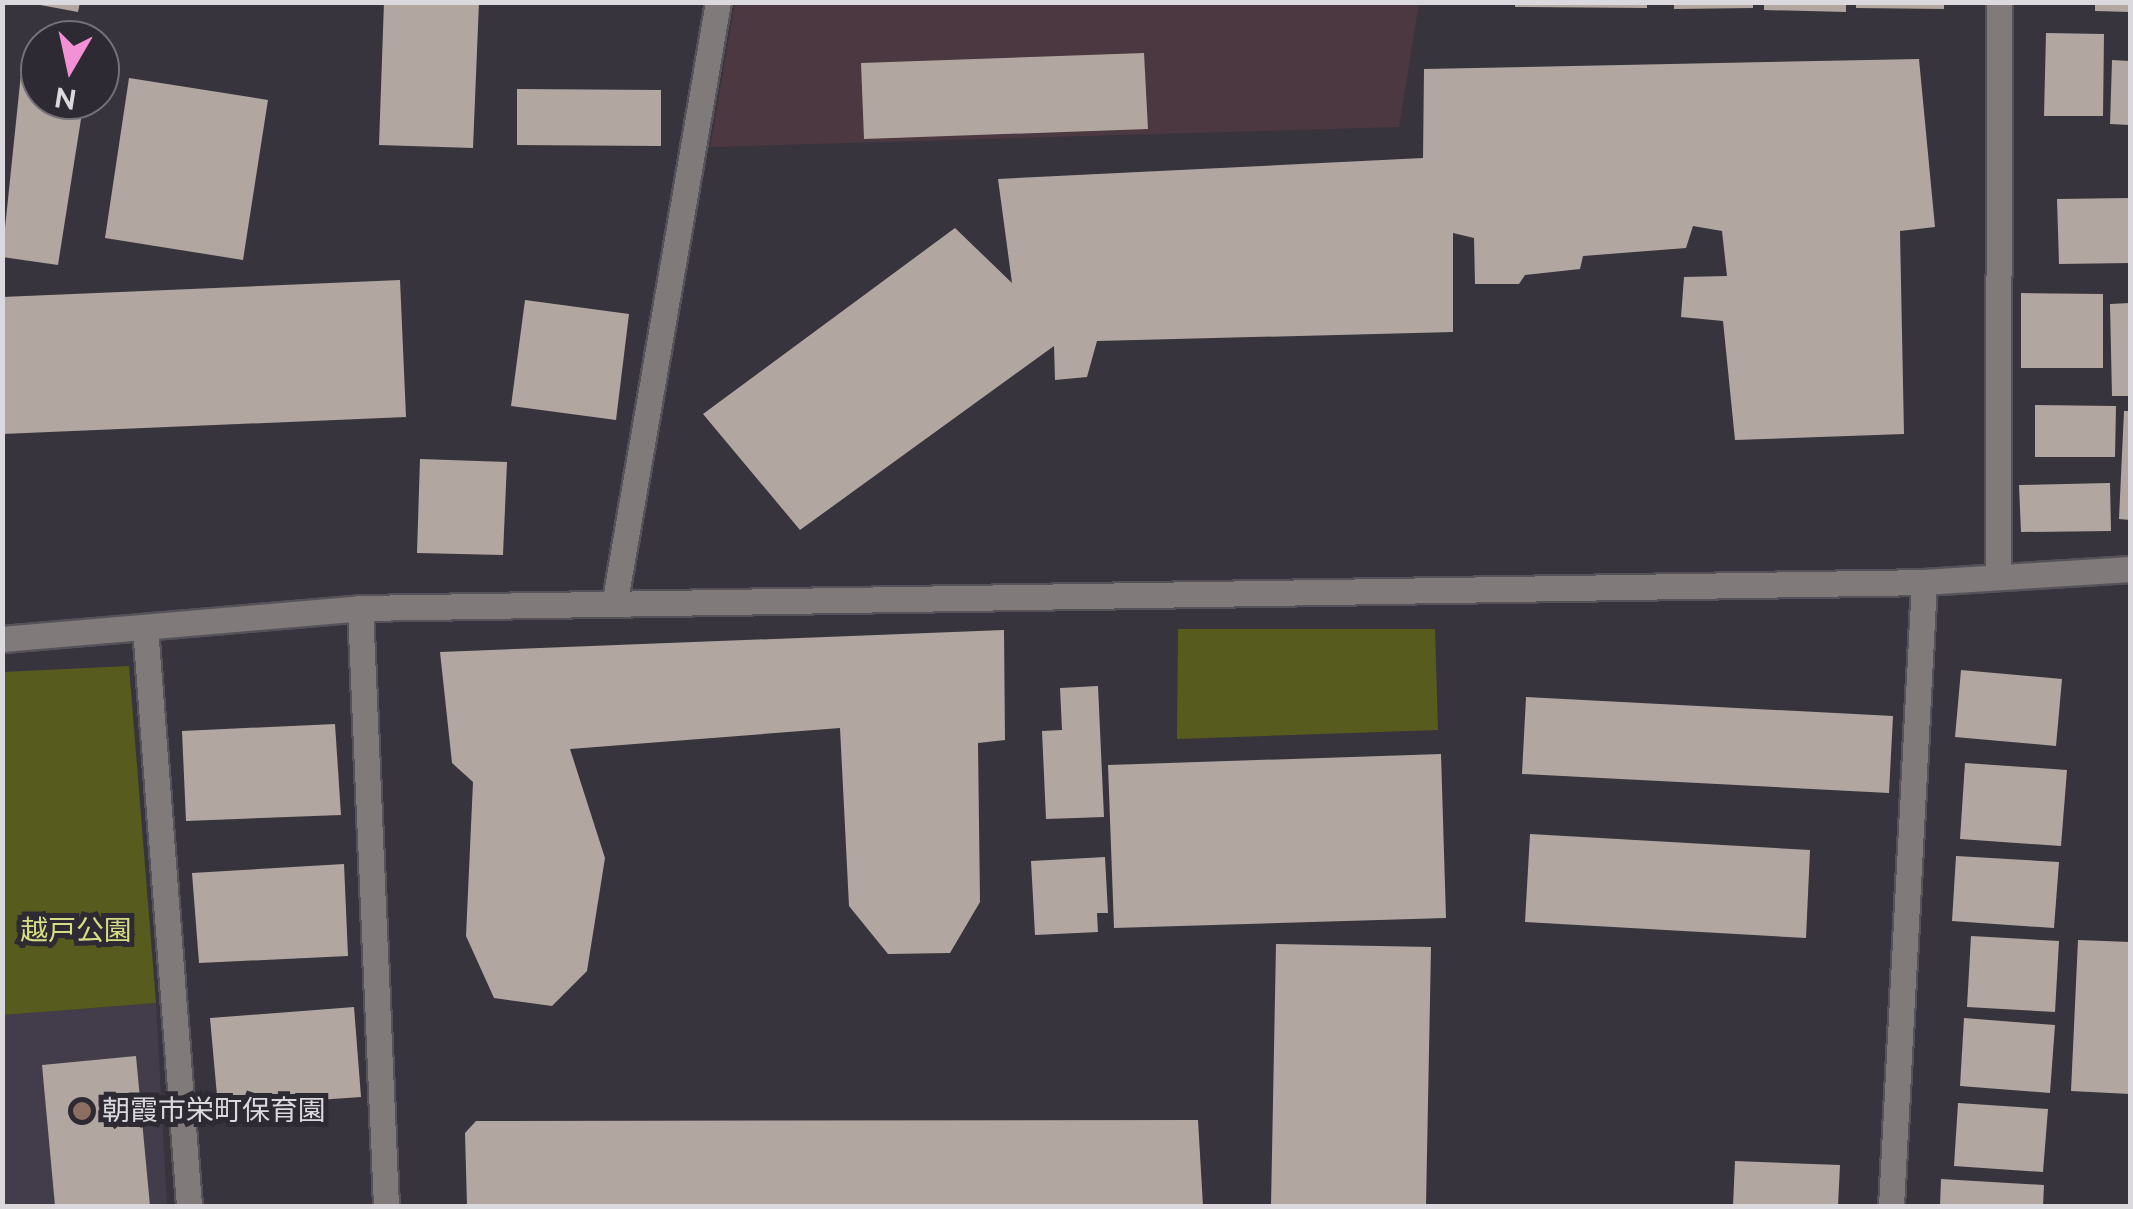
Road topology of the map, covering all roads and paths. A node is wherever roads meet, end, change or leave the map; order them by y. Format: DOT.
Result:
graph roads {
  1 [pos="718,2"];
  2 [pos="1999,2"];
  3 [pos="2130,569"];
  4 [pos="1998,576"];
  5 [pos="1924,582"];
  6 [pos="615,600"];
  7 [pos="360,608"];
  8 [pos="145,626"];
  9 [pos="2,638"];
  10 [pos="189,1206"];
  11 [pos="386,1206"];
  12 [pos="1891,1206"];
  1 -- 6 [label="street"];
  2 -- 4 [label="street"];
  3 -- 4 [label="street"];
  4 -- 5 [label="street"];
  5 -- 6 [label="street"];
  5 -- 12 [label="street"];
  6 -- 7 [label="street"];
  7 -- 8 [label="street"];
  7 -- 11 [label="street"];
  8 -- 9 [label="street"];
  8 -- 10 [label="street"];
}
